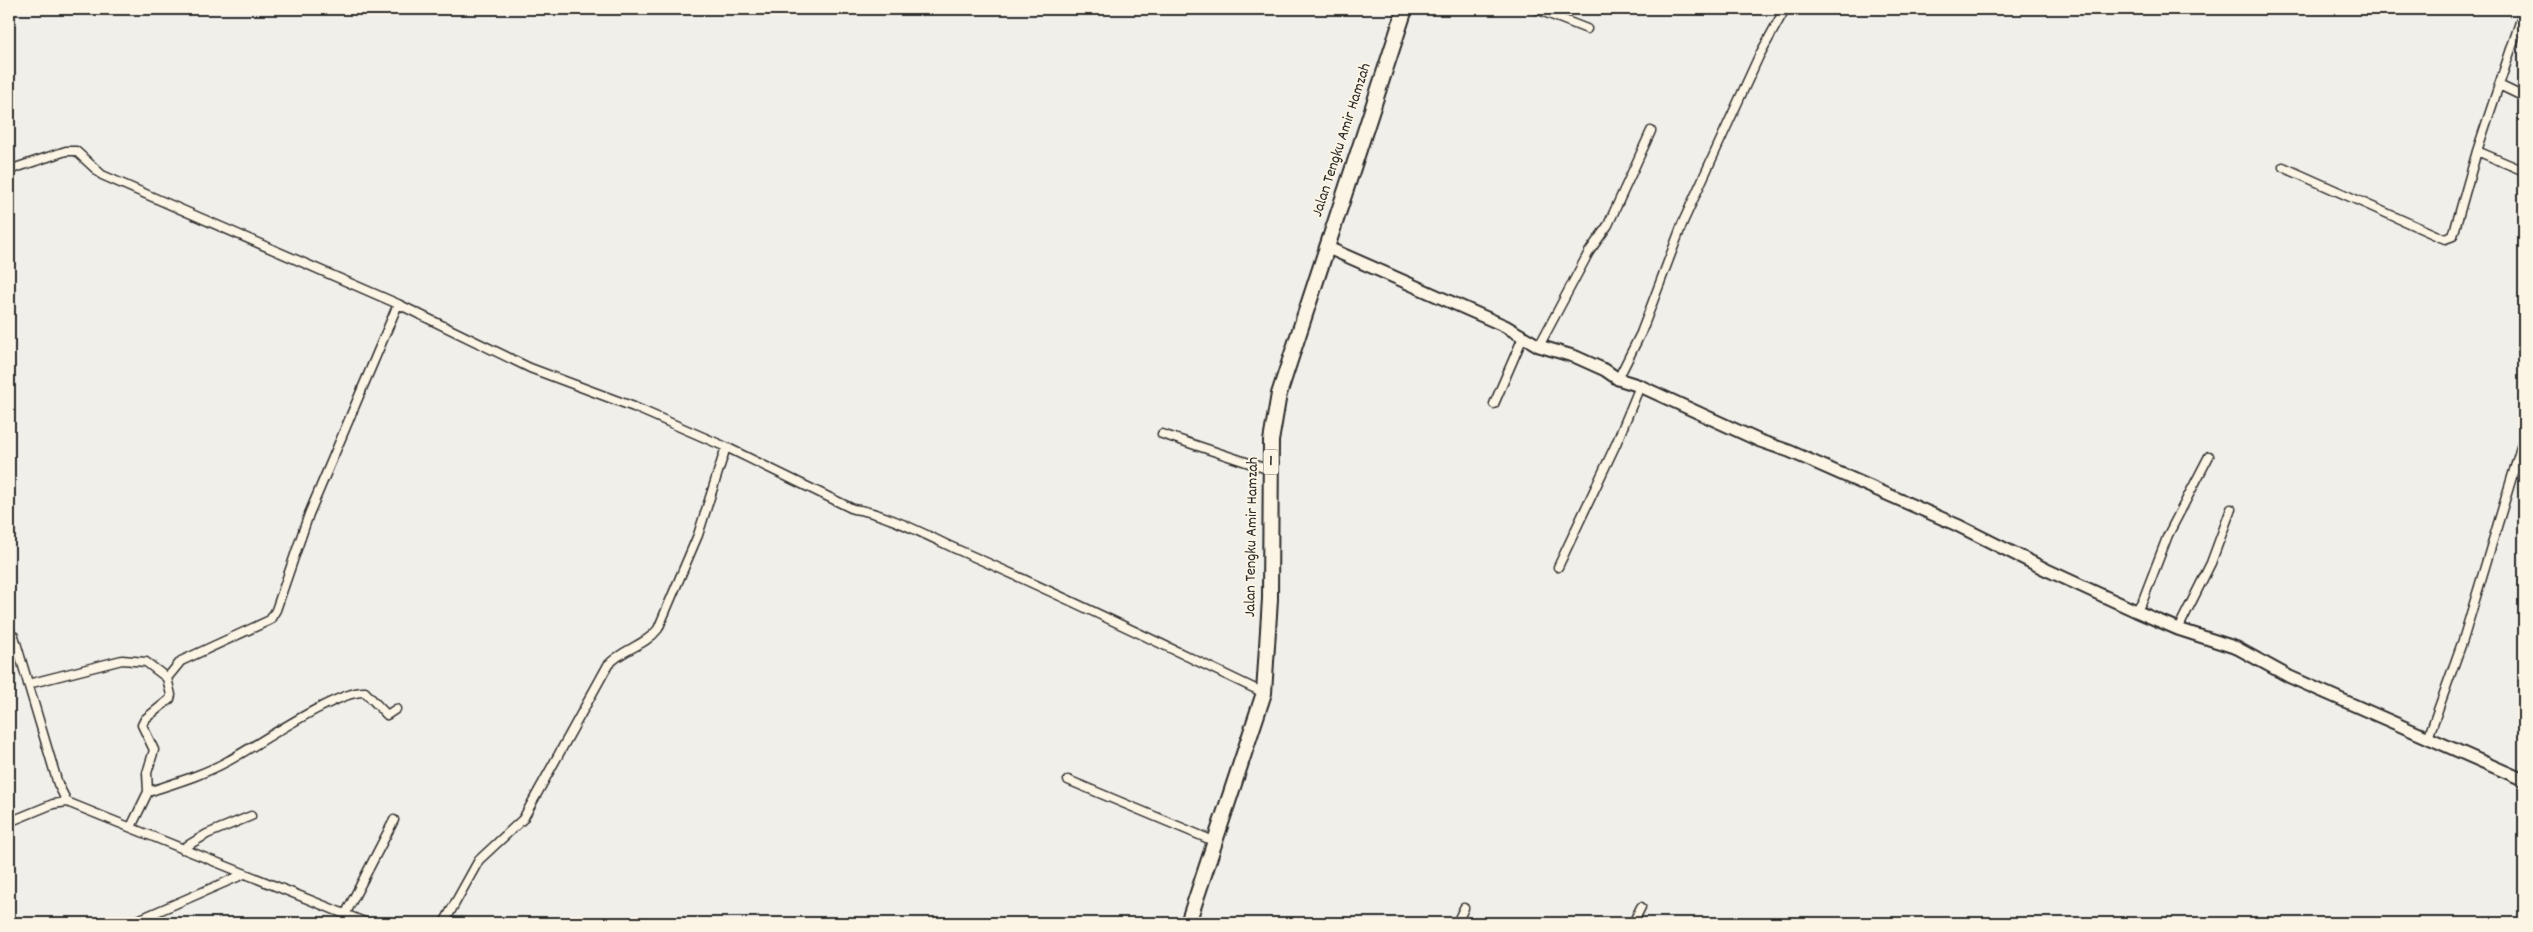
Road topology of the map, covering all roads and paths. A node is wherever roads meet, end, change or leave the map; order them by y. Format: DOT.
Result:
graph roads {
  1 [pos="1405,9"];
  2 [pos="1536,9"];
  3 [pos="1785,9"];
  4 [pos="2524,10"];
  5 [pos="1587,29"];
  6 [pos="2499,85"];
  7 [pos="2524,97"];
  8 [pos="1652,131"];
  9 [pos="2477,151"];
  10 [pos="2283,168"];
  11 [pos="9,170"];
  12 [pos="2524,171"];
  13 [pos="1326,247"];
  14 [pos="398,304"];
  15 [pos="1523,337"];
  16 [pos="1539,346"];
  17 [pos="1618,379"];
  18 [pos="1640,386"];
  19 [pos="1494,404"];
  20 [pos="1162,434"];
  21 [pos="2524,437"];
  22 [pos="726,447"];
  23 [pos="2209,456"];
  24 [pos="1270,470"];
  25 [pos="2231,510"];
  26 [pos="1558,567"];
  27 [pos="2136,611"];
  28 [pos="2178,630"];
  29 [pos="14,636"];
  30 [pos="167,678"];
  31 [pos="28,684"];
  32 [pos="1264,692"];
  33 [pos="396,709"];
  34 [pos="2428,738"];
  35 [pos="1068,780"];
  36 [pos="2524,780"];
  37 [pos="148,792"];
  38 [pos="67,802"];
  39 [pos="251,816"];
  40 [pos="394,820"];
  41 [pos="9,822"];
  42 [pos="131,827"];
  43 [pos="1216,842"];
  44 [pos="182,849"];
  45 [pos="242,875"];
  46 [pos="1641,907"];
  47 [pos="1464,908"];
  48 [pos="150,915"];
  49 [pos="348,918"];
  50 [pos="131,923"];
  51 [pos="154,923"];
  52 [pos="367,923"];
  53 [pos="444,923"];
  54 [pos="1188,923"];
  55 [pos="1457,923"];
  56 [pos="1634,923"];
  1 -- 13 [label="highway, Jalan Tengku Amir Hamzah / 1"];
  2 -- 5 [label="street"];
  3 -- 17 [label="street"];
  4 -- 6 [label="street"];
  6 -- 7 [label="street"];
  6 -- 9 [label="street"];
  8 -- 16 [label="street"];
  9 -- 10 [label="street"];
  9 -- 12 [label="street"];
  11 -- 14 [label="street"];
  13 -- 15 [label="street"];
  13 -- 24 [label="highway, Jalan Tengku Amir Hamzah / 1"];
  14 -- 22 [label="street"];
  14 -- 30 [label="street"];
  15 -- 16 [label="street"];
  15 -- 19 [label="street"];
  16 -- 17 [label="street"];
  17 -- 18 [label="street"];
  18 -- 26 [label="street"];
  18 -- 27 [label="street"];
  20 -- 24 [label="street"];
  21 -- 34 [label="street"];
  22 -- 32 [label="street"];
  22 -- 53 [label="street"];
  23 -- 27 [label="street"];
  24 -- 32 [label="highway, Jalan Tengku Amir Hamzah / 1"];
  25 -- 28 [label="street"];
  27 -- 28 [label="street"];
  28 -- 34 [label="street"];
  29 -- 31 [label="street"];
  30 -- 31 [label="street"];
  30 -- 37 [label="street"];
  31 -- 38 [label="street"];
  32 -- 43 [label="highway, Jalan Tengku Amir Hamzah / 1"];
  33 -- 37 [label="street"];
  34 -- 36 [label="street"];
  35 -- 43 [label="street"];
  37 -- 42 [label="street"];
  38 -- 41 [label="street"];
  38 -- 42 [label="street"];
  39 -- 44 [label="street"];
  40 -- 49 [label="street"];
  42 -- 44 [label="street"];
  43 -- 54 [label="highway, Jalan Tengku Amir Hamzah / 1"];
  44 -- 45 [label="street"];
  45 -- 48 [label="street"];
  45 -- 49 [label="street"];
  46 -- 56 [label="street"];
  47 -- 55 [label="street"];
  48 -- 50 [label="street"];
  48 -- 51 [label="street"];
  49 -- 52 [label="street"];
}
